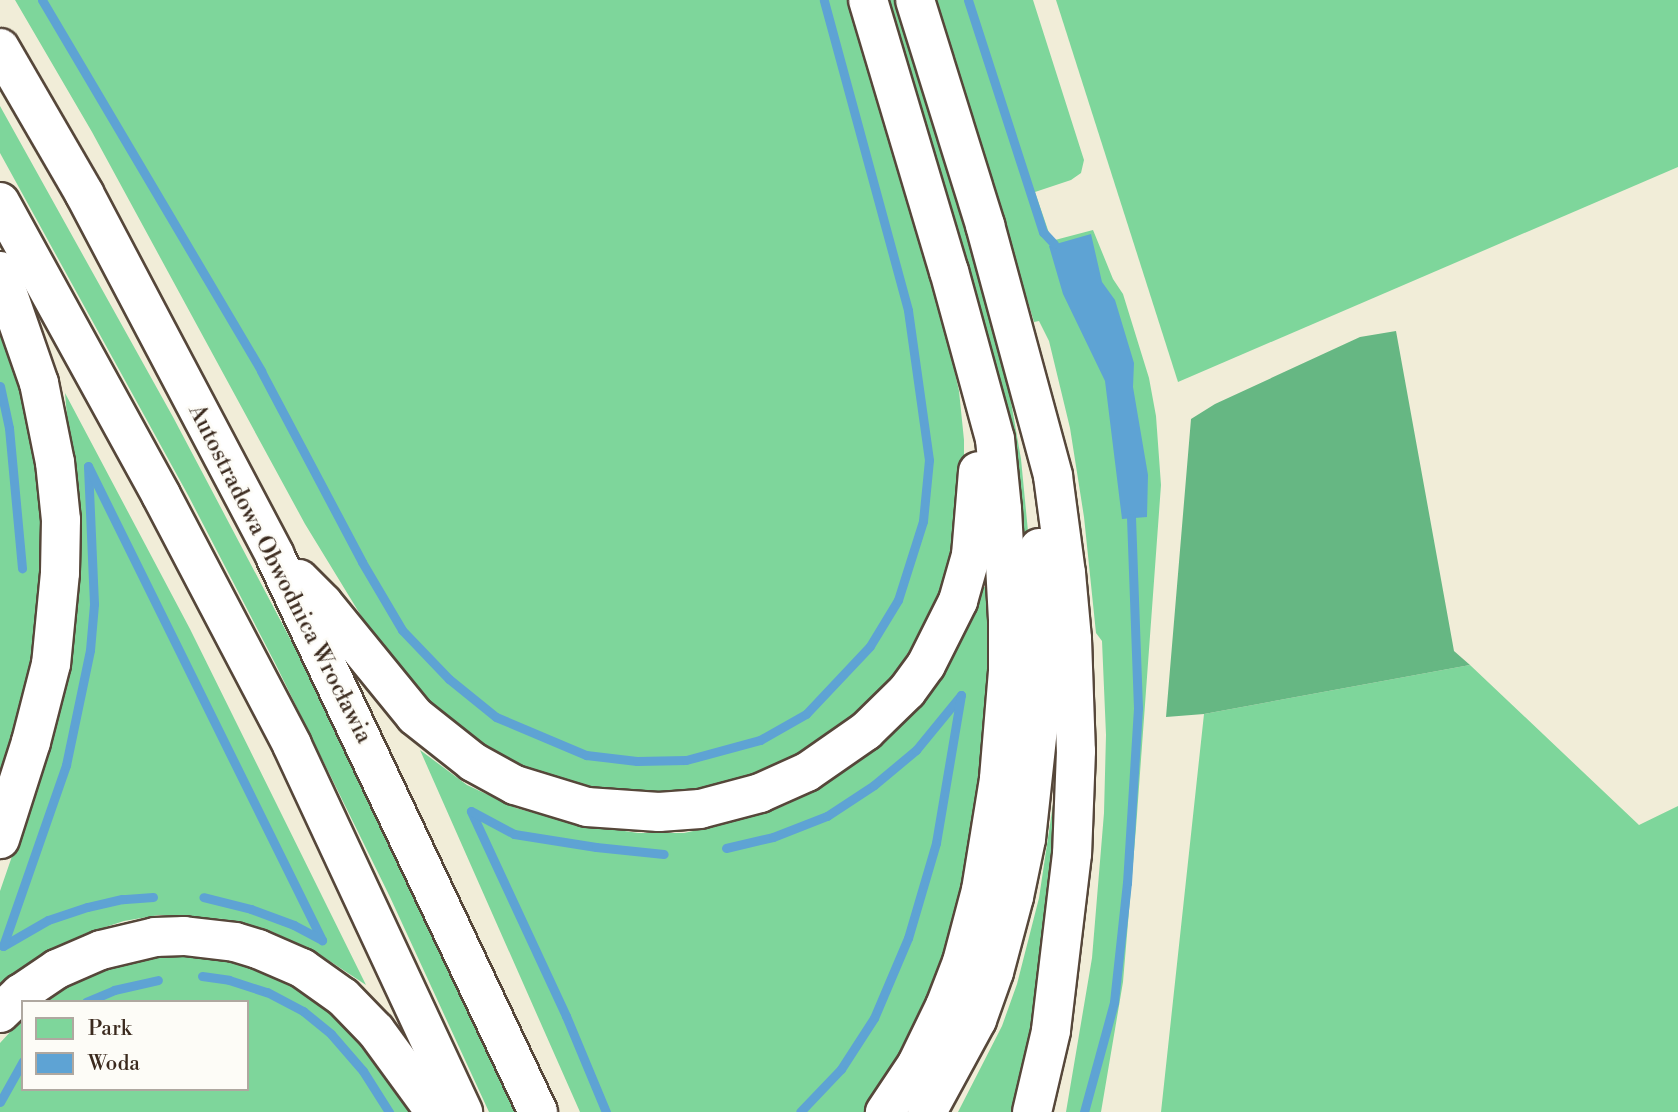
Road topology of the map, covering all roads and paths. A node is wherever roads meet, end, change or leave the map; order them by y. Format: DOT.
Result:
graph roads {
  1 [pos="868,0"];
  2 [pos="915,0"];
  3 [pos="0,48"];
  4 [pos="0,202"];
  5 [pos="0,271"];
  6 [pos="970,347"];
  7 [pos="1027,389"];
  8 [pos="275,556"];
  9 [pos="0,839"];
  10 [pos="0,1013"];
  11 [pos="435,1112"];
  12 [pos="463,1112"];
  13 [pos="538,1112"];
  14 [pos="885,1112"];
  15 [pos="927,1112"];
  16 [pos="1032,1112"];
  1 -- 6 [label="highway"];
  2 -- 7 [label="highway"];
  3 -- 8 [label="highway, Autostradowa Obwodnica Wrocławia"];
  4 -- 12 [label="highway"];
  5 -- 9 [label="highway"];
  6 -- 8 [label="highway"];
  6 -- 14 [label="highway"];
  7 -- 15 [label="highway"];
  7 -- 16 [label="highway"];
  8 -- 13 [label="highway, Autostradowa Obwodnica Wrocławia"];
  10 -- 11 [label="highway"];
}
